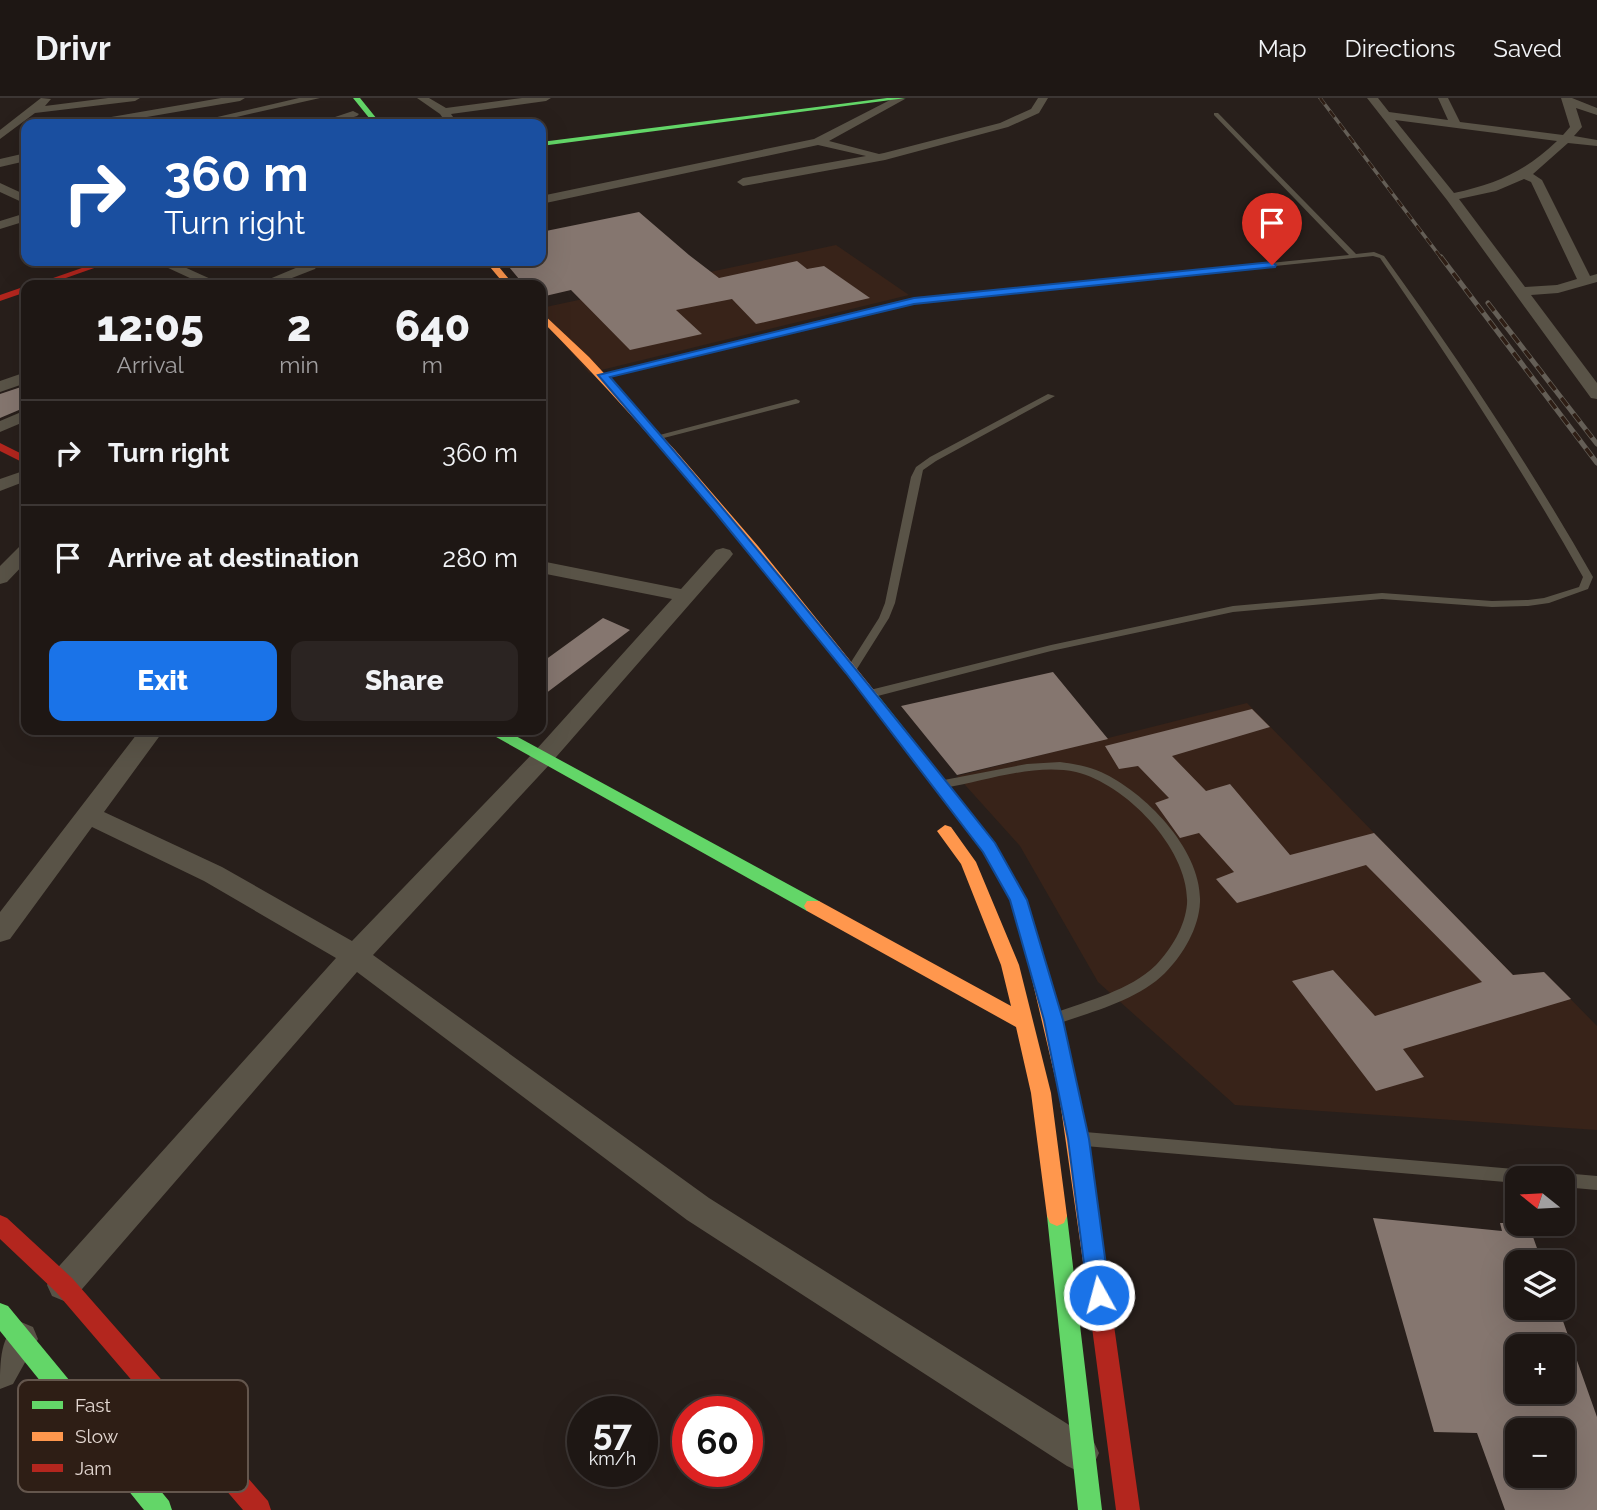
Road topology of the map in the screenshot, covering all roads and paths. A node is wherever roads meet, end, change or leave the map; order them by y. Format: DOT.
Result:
graph roads {
  1 [pos="48,98"];
  2 [pos="135,98"];
  3 [pos="240,98"];
  4 [pos="315,98"];
  5 [pos="342,98"];
  6 [pos="422,98"];
  7 [pos="546,98"];
  8 [pos="900,98"];
  9 [pos="1044,98"];
  10 [pos="1372,98"];
  11 [pos="1443,98"];
  12 [pos="1568,100"];
  13 [pos="357,106"];
  14 [pos="34,110"];
  15 [pos="444,112"];
  16 [pos="1597,112"];
  17 [pos="1216,114"];
  18 [pos="1384,115"];
  19 [pos="23,119"];
  20 [pos="117,119"];
  21 [pos="212,119"];
  22 [pos="330,119"];
  23 [pos="372,119"];
  24 [pos="449,119"];
  25 [pos="21,121"];
  26 [pos="1455,123"];
  27 [pos="21,136"];
  28 [pos="0,138"];
  29 [pos="1566,139"];
  30 [pos="818,142"];
  31 [pos="1597,142"];
  32 [pos="546,143"];
  33 [pos="884,156"];
  34 [pos="21,158"];
  35 [pos="0,163"];
  36 [pos="1527,176"];
  37 [pos="743,182"];
  38 [pos="0,187"];
  39 [pos="1451,197"];
  40 [pos="21,198"];
  41 [pos="546,199"];
  42 [pos="21,219"];
  43 [pos="0,225"];
  44 [pos="1354,256"];
  45 [pos="95,266"];
  46 [pos="172,266"];
  47 [pos="308,266"];
  48 [pos="311,266"];
  49 [pos="482,266"];
  50 [pos="53,280"];
  51 [pos="205,280"];
  52 [pos="274,280"];
  53 [pos="296,280"];
  54 [pos="497,280"];
  55 [pos="1592,280"];
  56 [pos="21,291"];
  57 [pos="1523,291"];
  58 [pos="0,298"];
  59 [pos="546,320"];
  60 [pos="546,342"];
  61 [pos="557,354"];
  62 [pos="603,375"];
  63 [pos="21,379"];
  64 [pos="0,387"];
  65 [pos="1597,394"];
  66 [pos="1051,396"];
  67 [pos="796,401"];
  68 [pos="21,417"];
  69 [pos="0,427"];
  70 [pos="656,437"];
  71 [pos="0,446"];
  72 [pos="21,458"];
  73 [pos="21,477"];
  74 [pos="0,486"];
  75 [pos="723,555"];
  76 [pos="21,556"];
  77 [pos="546,568"];
  78 [pos="0,578"];
  79 [pos="686,596"];
  80 [pos="851,670"];
  81 [pos="870,695"];
  82 [pos="148,735"];
  83 [pos="503,735"];
  84 [pos="542,758"];
  85 [pos="941,785"];
  86 [pos="88,815"];
  87 [pos="936,820"];
  88 [pos="0,932"];
  89 [pos="355,956"];
  90 [pos="1053,1020"];
  91 [pos="1023,1022"];
  92 [pos="1079,1139"];
  93 [pos="1505,1175"];
  94 [pos="1575,1181"];
  95 [pos="1597,1183"];
  96 [pos="0,1224"];
  97 [pos="64,1285"];
  98 [pos="11,1326"];
  99 [pos="0,1371"];
  100 [pos="55,1380"];
  101 [pos="146,1380"];
  102 [pos="1085,1456"];
  103 [pos="145,1492"];
  104 [pos="242,1492"];
  105 [pos="160,1510"];
  106 [pos="258,1510"];
  107 [pos="1090,1510"];
  108 [pos="1128,1510"];
  1 -- 14 [label="street"];
  2 -- 14 [label="street"];
  3 -- 20 [label="street"];
  4 -- 21 [label="street"];
  5 -- 13 [label="main road"];
  6 -- 15 [label="street"];
  7 -- 15 [label="street"];
  8 -- 30 [label="street"];
  8 -- 32 [label="main road"];
  9 -- 33 [label="street"];
  10 -- 18 [label="street"];
  11 -- 26 [label="street"];
  12 -- 16 [label="street"];
  12 -- 29 [label="street"];
  13 -- 22 [label="street"];
  13 -- 23 [label="main road"];
  14 -- 19 [label="street"];
  15 -- 24 [label="street"];
  17 -- 44 [label="lane"];
  18 -- 26 [label="street"];
  18 -- 39 [label="street"];
  25 -- 28 [label="street"];
  26 -- 29 [label="street"];
  27 -- 28 [label="street"];
  29 -- 31 [label="street"];
  29 -- 36 [label="street"];
  30 -- 33 [label="street"];
  30 -- 41 [label="street"];
  33 -- 37 [label="street"];
  34 -- 35 [label="street"];
  36 -- 39 [label="street"];
  36 -- 55 [label="street"];
  38 -- 40 [label="street"];
  39 -- 57 [label="street"];
  42 -- 43 [label="street"];
  44 -- 62 [label="lane"];
  44 -- 81 [label="lane"];
  45 -- 50 [label="main road"];
  46 -- 51 [label="street"];
  47 -- 52 [label="street"];
  48 -- 53 [label="street"];
  49 -- 54 [label="main road"];
  55 -- 57 [label="street"];
  56 -- 58 [label="main road"];
  57 -- 65 [label="street"];
  59 -- 62 [label="main road"];
  60 -- 61 [label="main road"];
  62 -- 70 [label="main road"];
  63 -- 64 [label="street"];
  66 -- 80 [label="lane"];
  67 -- 70 [label="lane"];
  68 -- 69 [label="street"];
  70 -- 80 [label="main road"];
  71 -- 72 [label="main road"];
  73 -- 74 [label="street"];
  75 -- 79 [label="street"];
  76 -- 78 [label="street"];
  77 -- 79 [label="street"];
  79 -- 84 [label="street"];
  80 -- 81 [label="main road"];
  81 -- 85 [label="main road"];
  82 -- 86 [label="street"];
  83 -- 84 [label="main road"];
  84 -- 89 [label="street"];
  84 -- 91 [label="main road"];
  85 -- 90 [label="main road"];
  85 -- 90 [label="lane"];
  86 -- 88 [label="street"];
  86 -- 89 [label="street"];
  87 -- 91 [label="main road"];
  89 -- 97 [label="street"];
  89 -- 102 [label="street"];
  90 -- 92 [label="main road"];
  91 -- 102 [label="main road"];
  92 -- 93 [label="lane"];
  92 -- 108 [label="main road"];
  94 -- 95 [label="lane"];
  96 -- 97 [label="main road"];
  97 -- 101 [label="main road"];
  98 -- 99 [label="street"];
  98 -- 100 [label="main road"];
  102 -- 107 [label="main road"];
  103 -- 105 [label="main road"];
  104 -- 106 [label="main road"];
}
